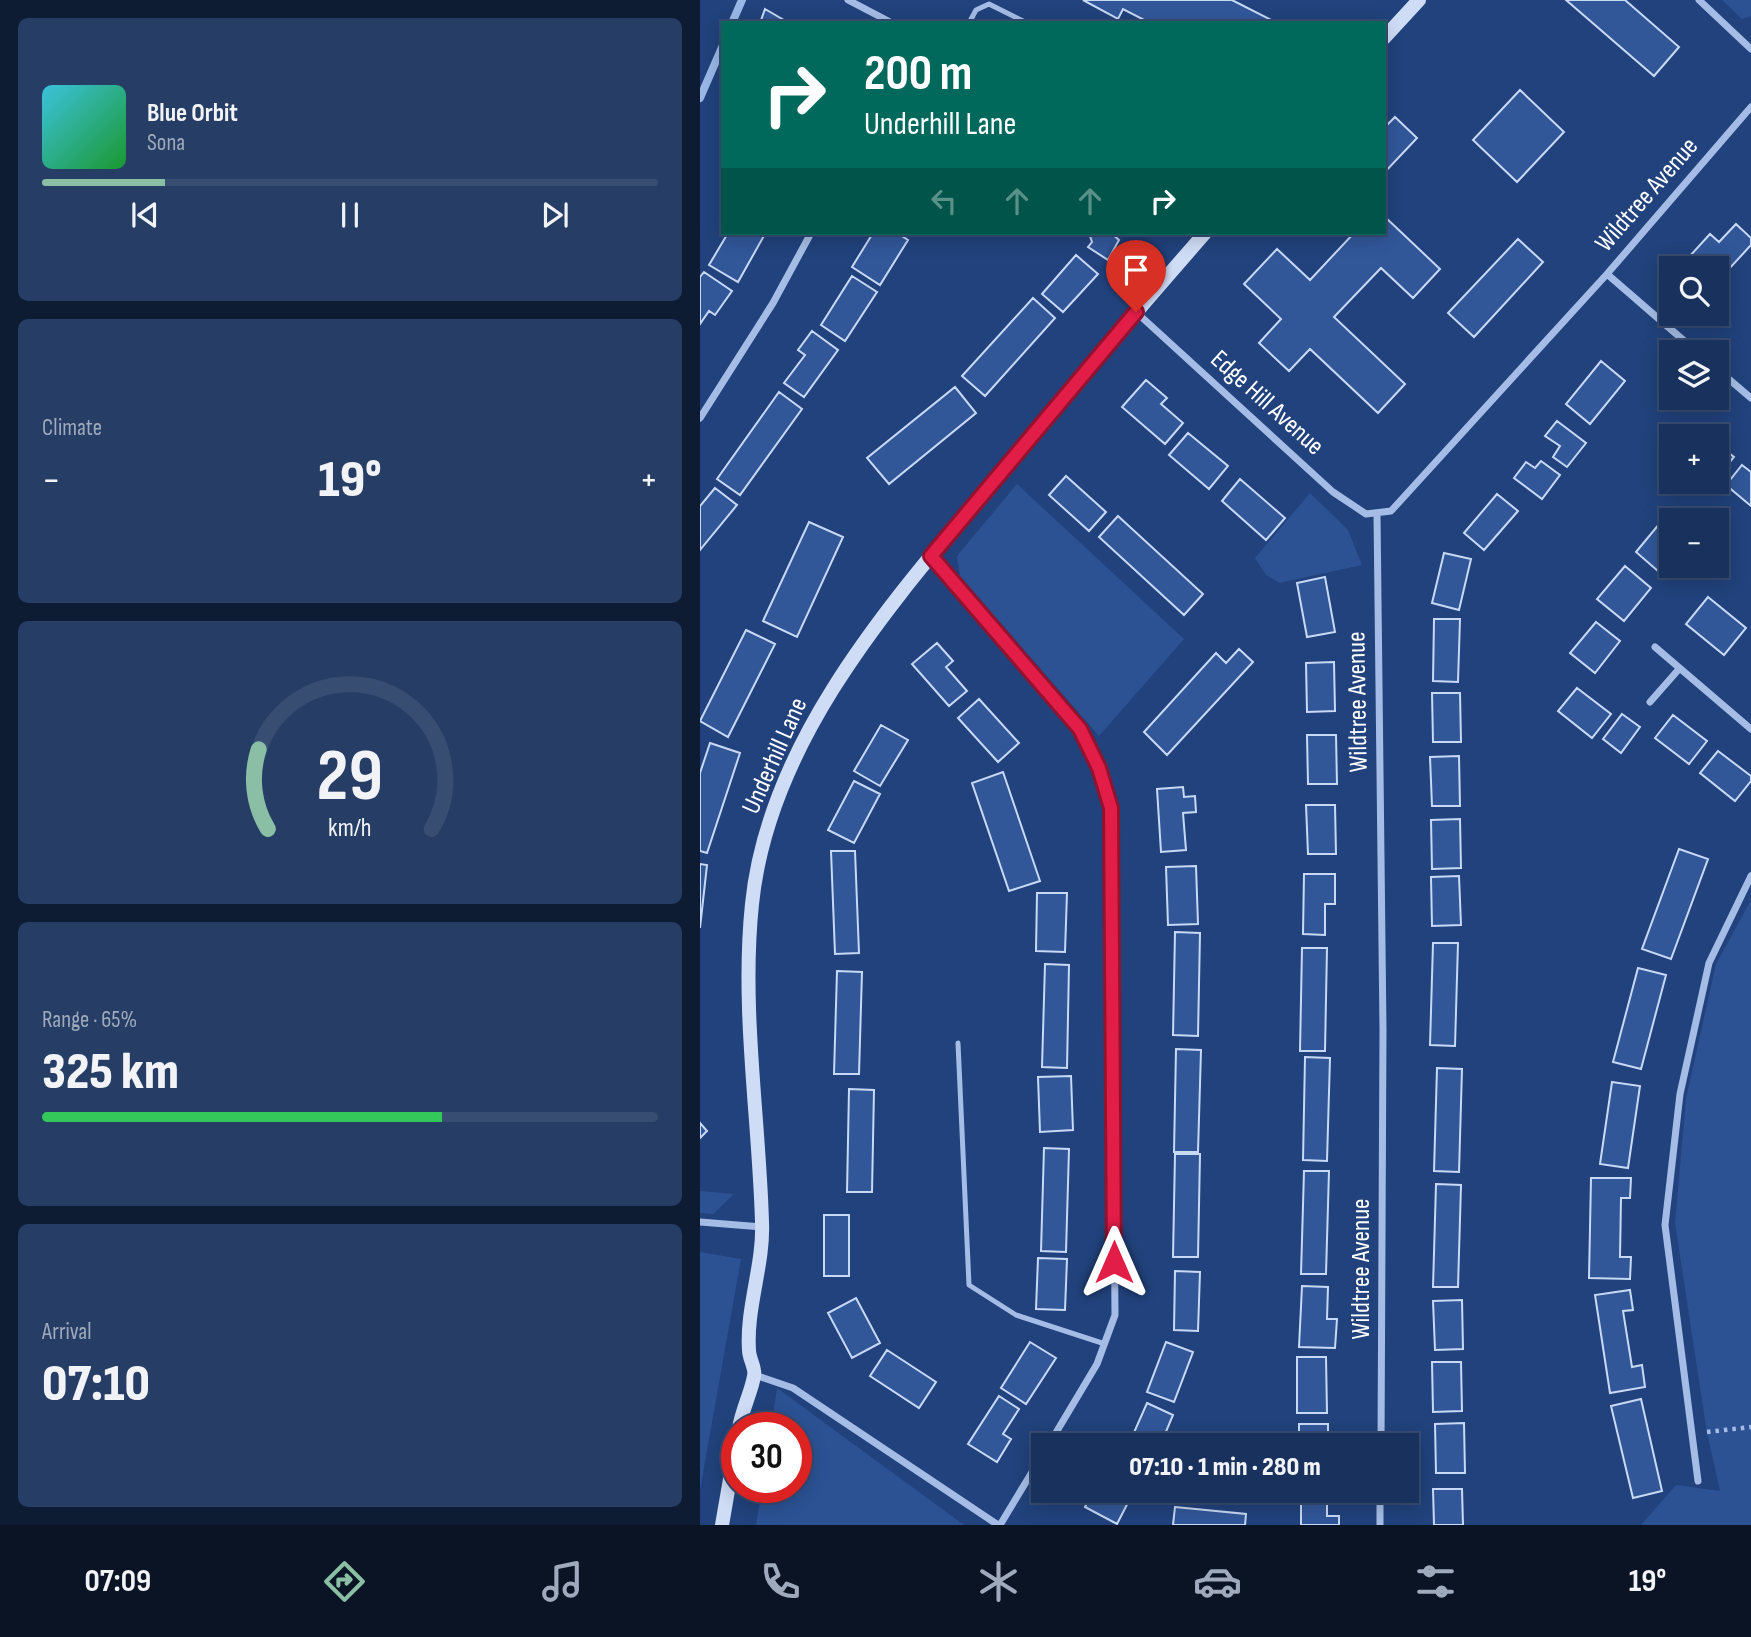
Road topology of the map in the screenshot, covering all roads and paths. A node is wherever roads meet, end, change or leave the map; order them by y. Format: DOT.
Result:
graph roads {
  1 [pos="848,0"];
  2 [pos="1419,0"];
  3 [pos="1699,0"];
  4 [pos="982,3"];
  5 [pos="888,21"];
  6 [pos="970,21"];
  7 [pos="1023,21"];
  8 [pos="1386,36"];
  9 [pos="1751,48"];
  10 [pos="1751,107"];
  11 [pos="810,235"];
  12 [pos="1203,235"];
  13 [pos="1606,274"];
  14 [pos="1136,312"];
  15 [pos="1683,340"];
  16 [pos="1729,379"];
  17 [pos="1751,398"];
  18 [pos="700,418"];
  19 [pos="1377,514"];
  20 [pos="931,556"];
  21 [pos="1655,648"];
  22 [pos="1679,669"];
  23 [pos="1650,702"];
  24 [pos="1751,729"];
  25 [pos="1751,876"];
  26 [pos="958,1043"];
  27 [pos="700,1222"];
  28 [pos="763,1227"];
  29 [pos="1104,1344"];
  30 [pos="755,1375"];
  31 [pos="741,1412"];
  32 [pos="1751,1427"];
  33 [pos="1056,1433"];
  34 [pos="1381,1433"];
  35 [pos="1694,1433"];
  36 [pos="1031,1473"];
  37 [pos="1698,1481"];
  38 [pos="726,1503"];
  39 [pos="1380,1503"];
  40 [pos="722,1525"];
  41 [pos="999,1525"];
  42 [pos="1380,1525"];
  1 -- 5 [label="street"];
  2 -- 8 [label="street"];
  3 -- 9 [label="street"];
  4 -- 6 [label="lane"];
  4 -- 7 [label="lane"];
  10 -- 13 [label="street, Wildtree Avenue"];
  11 -- 18 [label="street"];
  12 -- 14 [label="street, Underhill Lane"];
  13 -- 15 [label="street"];
  13 -- 19 [label="street, Wildtree Avenue"];
  14 -- 19 [label="street, Edge Hill Avenue"];
  14 -- 20 [label="street, Underhill Lane"];
  16 -- 17 [label="street"];
  19 -- 34 [label="street, Wildtree Avenue"];
  20 -- 28 [label="street, Underhill Lane"];
  20 -- 29 [label="street"];
  21 -- 22 [label="street"];
  22 -- 23 [label="street"];
  22 -- 24 [label="street"];
  25 -- 35 [label="street"];
  26 -- 29 [label="lane"];
  27 -- 28 [label="street"];
  28 -- 30 [label="street, Underhill Lane"];
  29 -- 33 [label="street"];
  30 -- 31 [label="street"];
  30 -- 41 [label="street"];
  32 -- 35 [label="path"];
  35 -- 37 [label="street"];
  36 -- 41 [label="street"];
  38 -- 40 [label="street"];
  39 -- 42 [label="street"];
}
